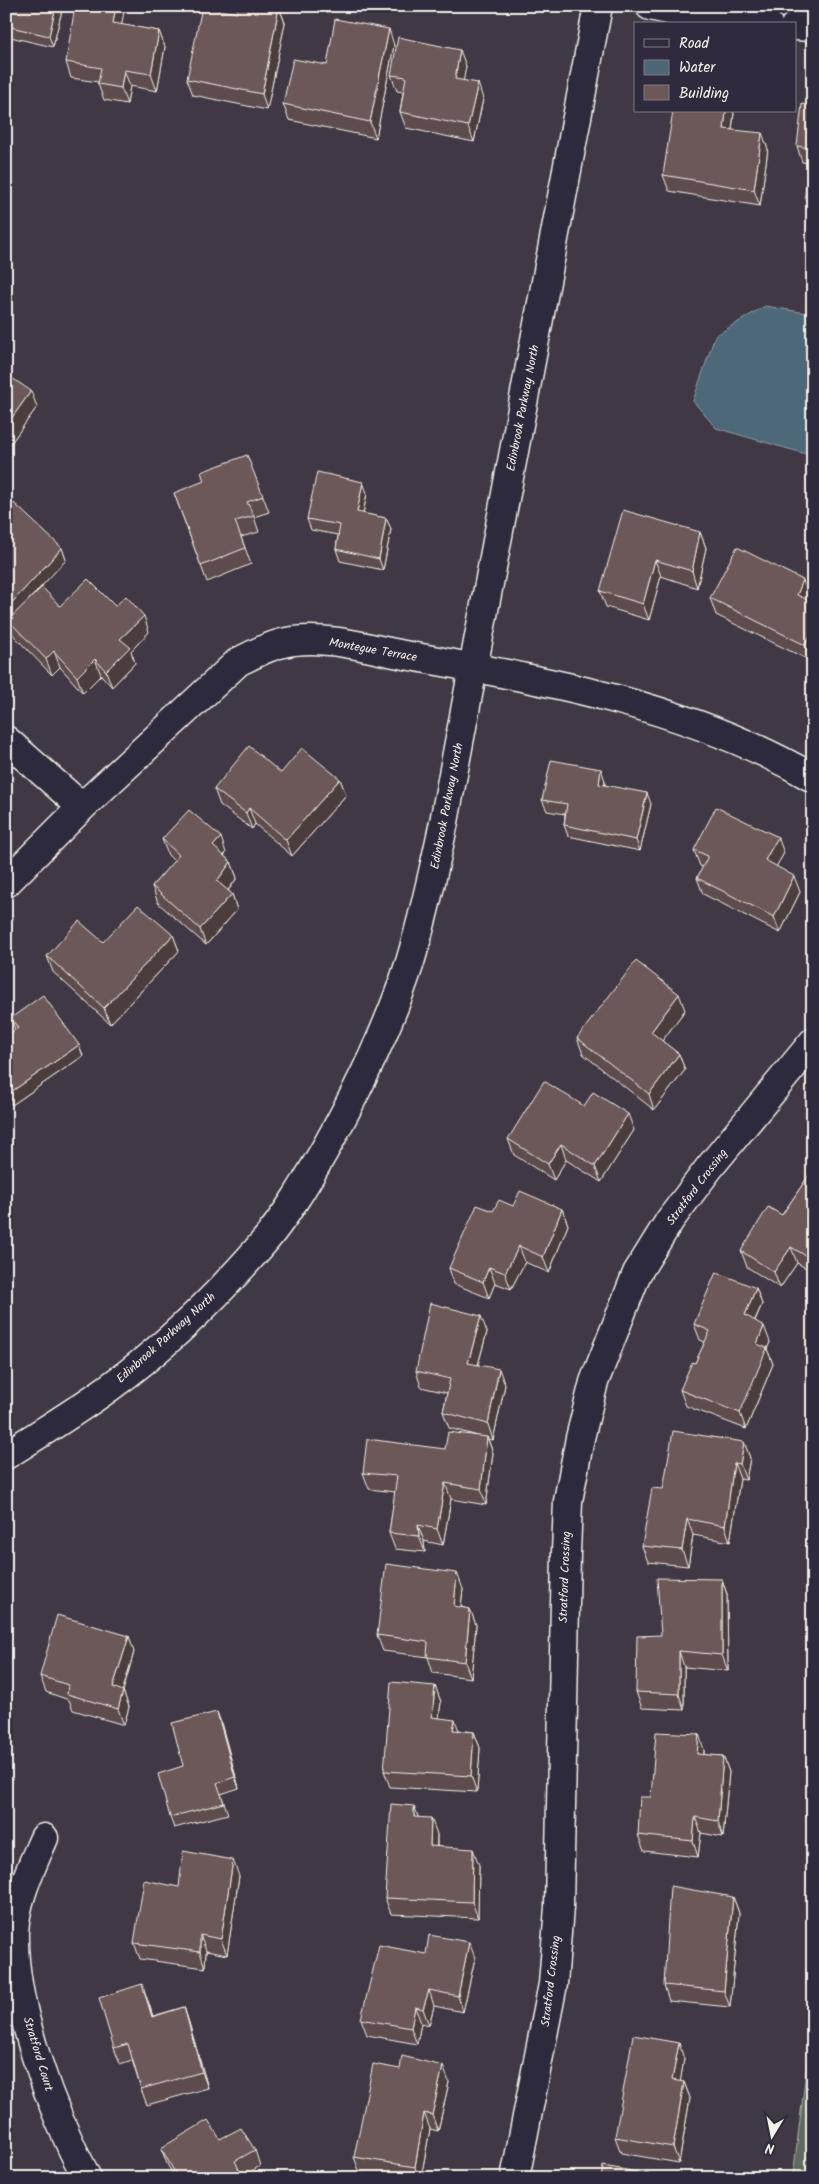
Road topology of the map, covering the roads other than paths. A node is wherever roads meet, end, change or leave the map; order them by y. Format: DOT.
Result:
graph roads {
  1 [pos="598,6"];
  2 [pos="650,6"];
  3 [pos="744,22"];
  4 [pos="796,26"];
  5 [pos="813,27"];
  6 [pos="474,668"];
  7 [pos="6,740"];
  8 [pos="813,778"];
  9 [pos="82,807"];
  10 [pos="6,883"];
  11 [pos="813,1042"];
  12 [pos="6,1455"];
  13 [pos="44,1838"];
  14 [pos="87,2178"];
  15 [pos="515,2178"];
  1 -- 6 [label="street, Edinbrook Parkway North"];
  2 -- 3 [label="street"];
  4 -- 5 [label="street"];
  6 -- 8 [label="street, Montegue Terrace"];
  6 -- 9 [label="street, Montegue Terrace"];
  6 -- 12 [label="street, Edinbrook Parkway North"];
  7 -- 9 [label="street"];
  9 -- 10 [label="street, Montegue Terrace"];
  11 -- 15 [label="street, Stratford Crossing"];
  13 -- 14 [label="street, Stratford Court"];
}
